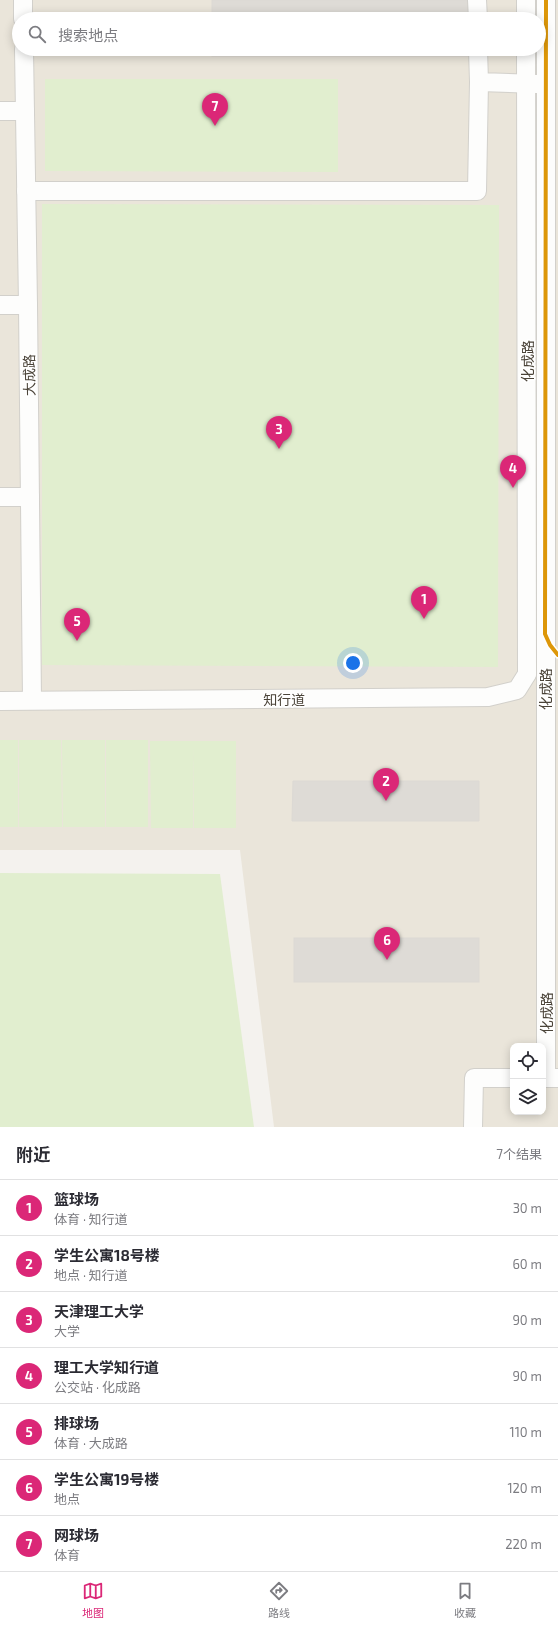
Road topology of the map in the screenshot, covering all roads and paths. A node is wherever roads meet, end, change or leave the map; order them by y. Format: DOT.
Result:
graph roads {
  1 [pos="23,0"];
  2 [pos="477,0"];
  3 [pos="526,0"];
  4 [pos="546,0"];
  5 [pos="23,12"];
  6 [pos="478,12"];
  7 [pos="526,12"];
  8 [pos="24,56"];
  9 [pos="478,56"];
  10 [pos="526,56"];
  11 [pos="479,82"];
  12 [pos="526,84"];
  13 [pos="546,85"];
  14 [pos="0,111"];
  15 [pos="25,111"];
  16 [pos="26,191"];
  17 [pos="526,282"];
  18 [pos="552,282"];
  19 [pos="0,305"];
  20 [pos="28,305"];
  21 [pos="0,497"];
  22 [pos="30,497"];
  23 [pos="546,666"];
  24 [pos="32,700"];
  25 [pos="0,701"];
  26 [pos="510,1078"];
  27 [pos="549,1078"];
  28 [pos="473,1127"];
  1 -- 5 [label="street"];
  2 -- 6 [label="street"];
  3 -- 7 [label="street"];
  4 -- 13 [label="street, 化成路"];
  8 -- 15 [label="street, 大成路"];
  9 -- 11 [label="street"];
  10 -- 12 [label="street, 化成路"];
  11 -- 12 [label="street"];
  11 -- 16 [label="street"];
  12 -- 13 [label="street"];
  12 -- 17 [label="street, 化成路"];
  13 -- 18 [label="street, 化成路"];
  14 -- 15 [label="street"];
  15 -- 16 [label="street, 大成路"];
  16 -- 20 [label="street, 大成路"];
  17 -- 18 [label="street"];
  17 -- 23 [label="street, 化成路"];
  18 -- 23 [label="street, 化成路"];
  19 -- 20 [label="street"];
  20 -- 22 [label="street, 大成路"];
  21 -- 22 [label="street"];
  22 -- 24 [label="street, 大成路"];
  23 -- 24 [label="street, 知行道"];
  23 -- 27 [label="street, 化成路"];
  24 -- 25 [label="street, 知行道"];
  26 -- 28 [label="street"];
}
